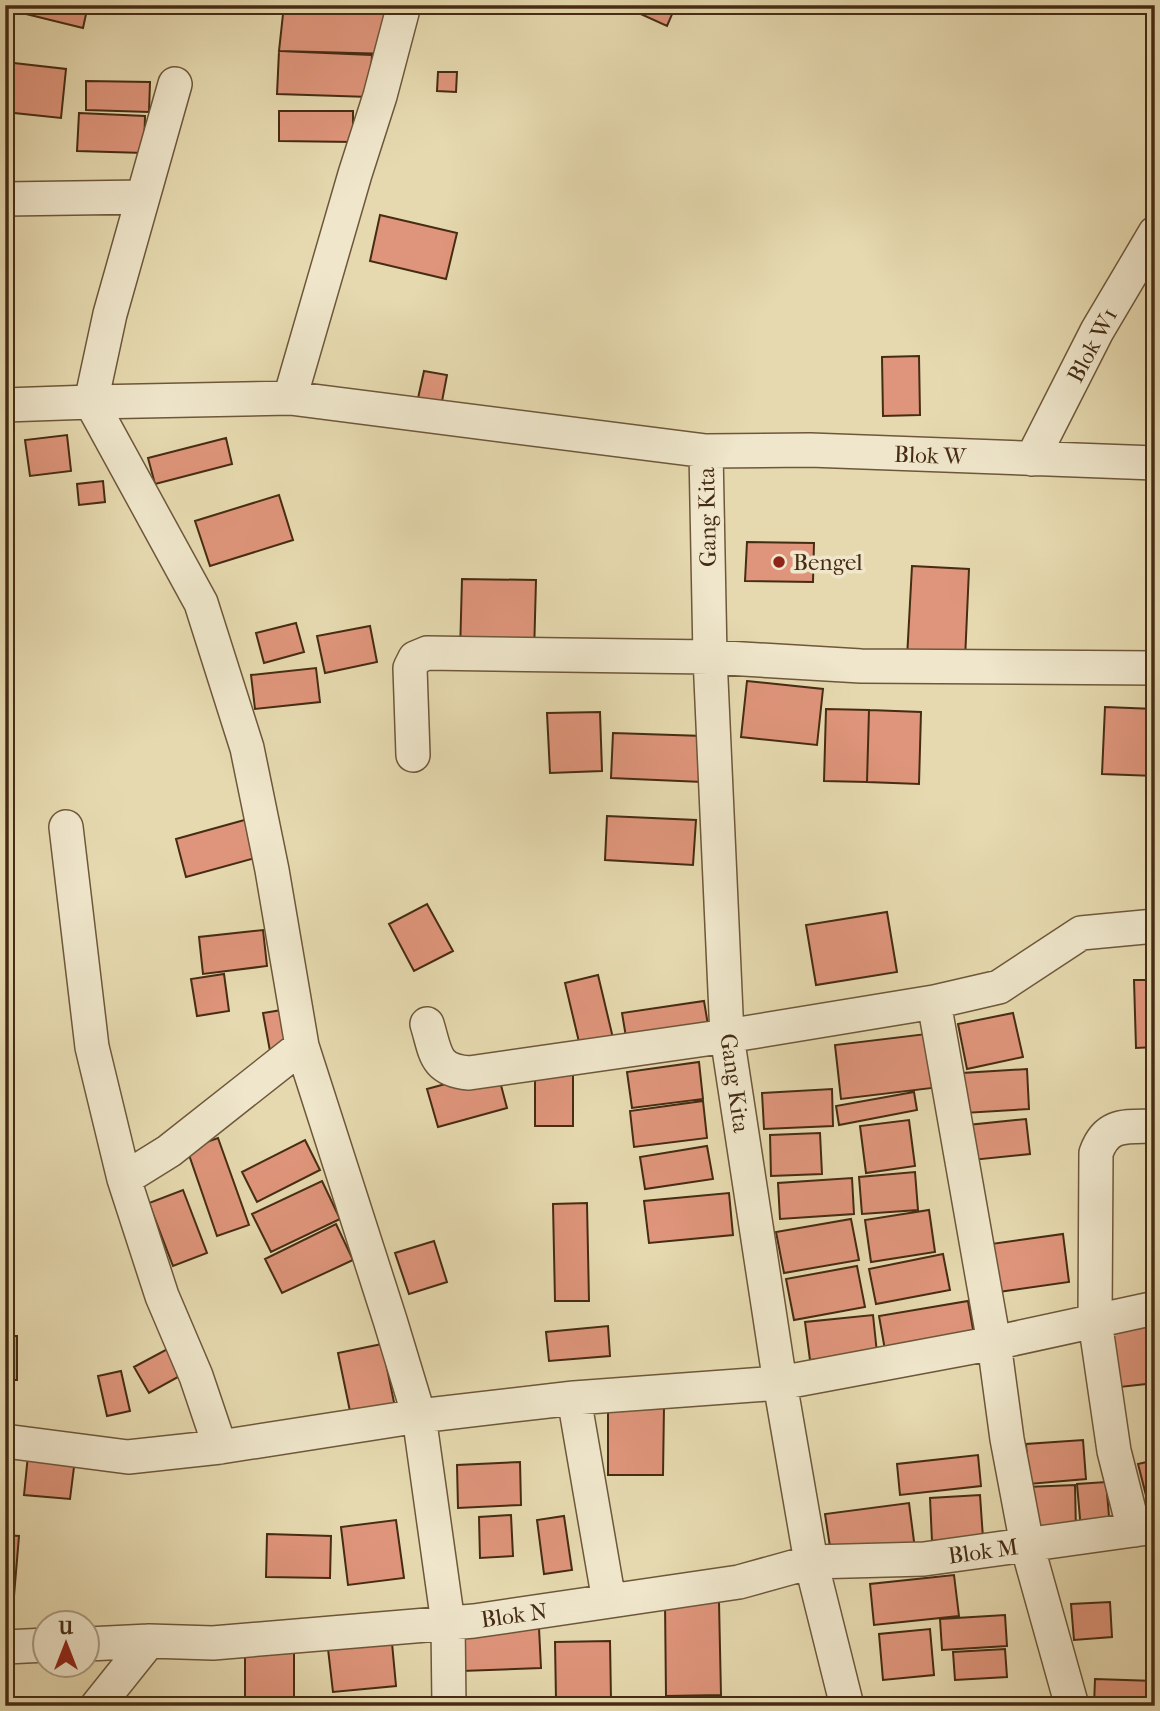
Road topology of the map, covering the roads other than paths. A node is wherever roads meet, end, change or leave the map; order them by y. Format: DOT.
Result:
graph roads {
  1 [pos="404,5"];
  2 [pos="175,84"];
  3 [pos="143,197"];
  4 [pos="5,199"];
  5 [pos="1155,233"];
  6 [pos="290,398"];
  7 [pos="91,402"];
  8 [pos="5,405"];
  9 [pos="706,451"];
  10 [pos="1032,459"];
  11 [pos="1155,463"];
  12 [pos="710,657"];
  13 [pos="1155,668"];
  14 [pos="413,755"];
  15 [pos="66,827"];
  16 [pos="1155,926"];
  17 [pos="934,1002"];
  18 [pos="427,1024"];
  19 [pos="727,1036"];
  20 [pos="302,1046"];
  21 [pos="1155,1126"];
  22 [pos="124,1179"];
  23 [pos="1155,1308"];
  24 [pos="1095,1321"];
  25 [pos="994,1343"];
  26 [pos="780,1382"];
  27 [pos="574,1398"];
  28 [pos="419,1416"];
  29 [pos="5,1441"];
  30 [pos="220,1447"];
  31 [pos="1144,1528"];
  32 [pos="1027,1545"];
  33 [pos="811,1562"];
  34 [pos="609,1601"];
  35 [pos="448,1623"];
  36 [pos="149,1641"];
  37 [pos="102,1643"];
  38 [pos="32,1646"];
  39 [pos="6,1647"];
  40 [pos="97,1706"];
  41 [pos="449,1706"];
  42 [pos="847,1706"];
  43 [pos="1072,1706"];
  1 -- 6 [label="street"];
  2 -- 3 [label="street"];
  3 -- 4 [label="street"];
  3 -- 7 [label="street"];
  5 -- 10 [label="street, Blok W1"];
  6 -- 7 [label="street, Blok W"];
  6 -- 9 [label="street, Blok W"];
  7 -- 8 [label="street, Blok W"];
  7 -- 20 [label="street"];
  9 -- 10 [label="street, Blok W"];
  9 -- 12 [label="street, Gang Kita"];
  10 -- 11 [label="street, Blok W"];
  12 -- 13 [label="street"];
  12 -- 14 [label="street"];
  12 -- 19 [label="street, Gang Kita"];
  15 -- 22 [label="street"];
  16 -- 17 [label="street"];
  17 -- 19 [label="street"];
  17 -- 25 [label="street"];
  18 -- 19 [label="street"];
  19 -- 26 [label="street, Gang Kita"];
  20 -- 22 [label="street"];
  20 -- 28 [label="street"];
  21 -- 24 [label="street"];
  22 -- 30 [label="street"];
  23 -- 24 [label="street"];
  24 -- 25 [label="street"];
  24 -- 31 [label="street"];
  25 -- 26 [label="street"];
  25 -- 32 [label="street"];
  26 -- 27 [label="street"];
  26 -- 33 [label="street, Gang Kita"];
  27 -- 28 [label="street"];
  27 -- 34 [label="street"];
  28 -- 30 [label="street"];
  28 -- 35 [label="street"];
  29 -- 30 [label="street"];
  31 -- 32 [label="street, Blok M"];
  32 -- 33 [label="street, Blok M"];
  32 -- 43 [label="street"];
  33 -- 34 [label="street, Blok N"];
  33 -- 42 [label="street, Gang Kita"];
  34 -- 35 [label="street, Blok N"];
  35 -- 36 [label="street, Blok N"];
  35 -- 41 [label="street"];
  36 -- 37 [label="street, Blok N"];
  36 -- 40 [label="street"];
  38 -- 39 [label="street"];
}
